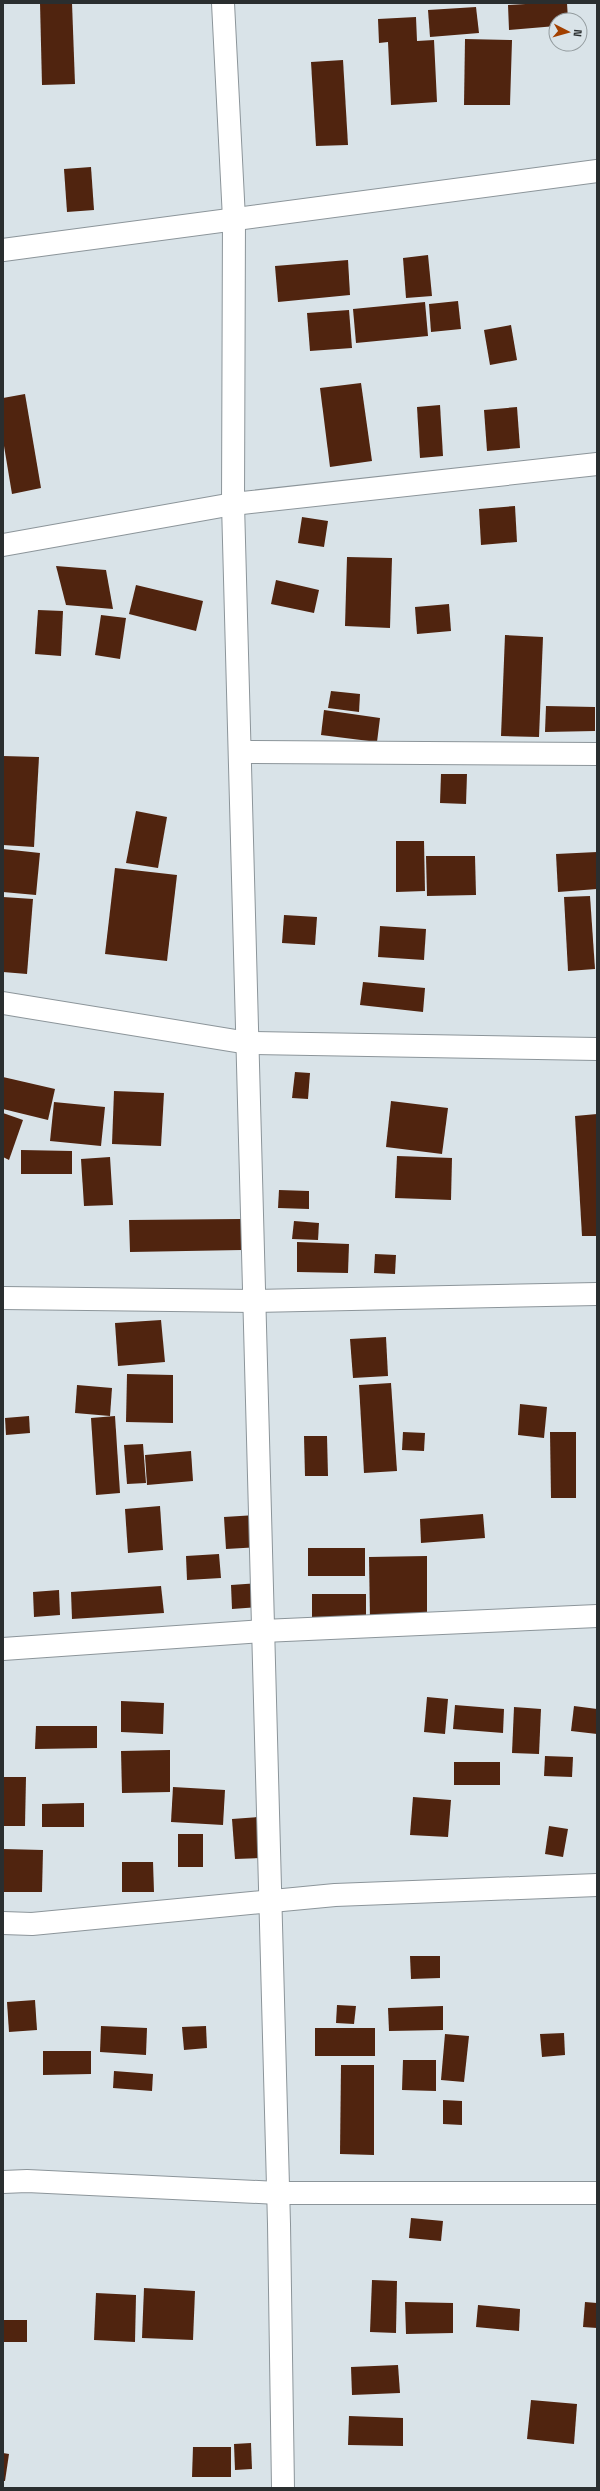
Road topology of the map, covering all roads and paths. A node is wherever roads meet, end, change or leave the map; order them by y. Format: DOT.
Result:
graph roads {
  1 [pos="223,3"];
  2 [pos="597,171"];
  3 [pos="234,219"];
  4 [pos="3,250"];
  5 [pos="597,464"];
  6 [pos="233,504"];
  7 [pos="3,545"];
  8 [pos="240,752"];
  9 [pos="597,754"];
  10 [pos="3,1003"];
  11 [pos="248,1043"];
  12 [pos="597,1049"];
  13 [pos="597,1294"];
  14 [pos="3,1298"];
  15 [pos="254,1301"];
  16 [pos="597,1616"];
  17 [pos="263,1631"];
  18 [pos="3,1649"];
  19 [pos="597,1885"];
  20 [pos="270,1901"];
  21 [pos="3,1923"];
  22 [pos="3,2182"];
  23 [pos="278,2193"];
  24 [pos="597,2193"];
  25 [pos="284,2488"];
  1 -- 3 [label="street"];
  2 -- 3 [label="street"];
  3 -- 4 [label="street"];
  3 -- 6 [label="street"];
  5 -- 6 [label="street"];
  6 -- 7 [label="street"];
  6 -- 8 [label="street"];
  8 -- 9 [label="street"];
  8 -- 11 [label="street"];
  10 -- 11 [label="street"];
  11 -- 12 [label="street"];
  11 -- 15 [label="street"];
  13 -- 15 [label="street"];
  14 -- 15 [label="street"];
  15 -- 17 [label="street"];
  16 -- 17 [label="street"];
  17 -- 18 [label="street"];
  17 -- 20 [label="street"];
  19 -- 20 [label="street"];
  20 -- 21 [label="street"];
  20 -- 23 [label="street"];
  22 -- 23 [label="street"];
  23 -- 24 [label="street"];
  23 -- 25 [label="street"];
}
